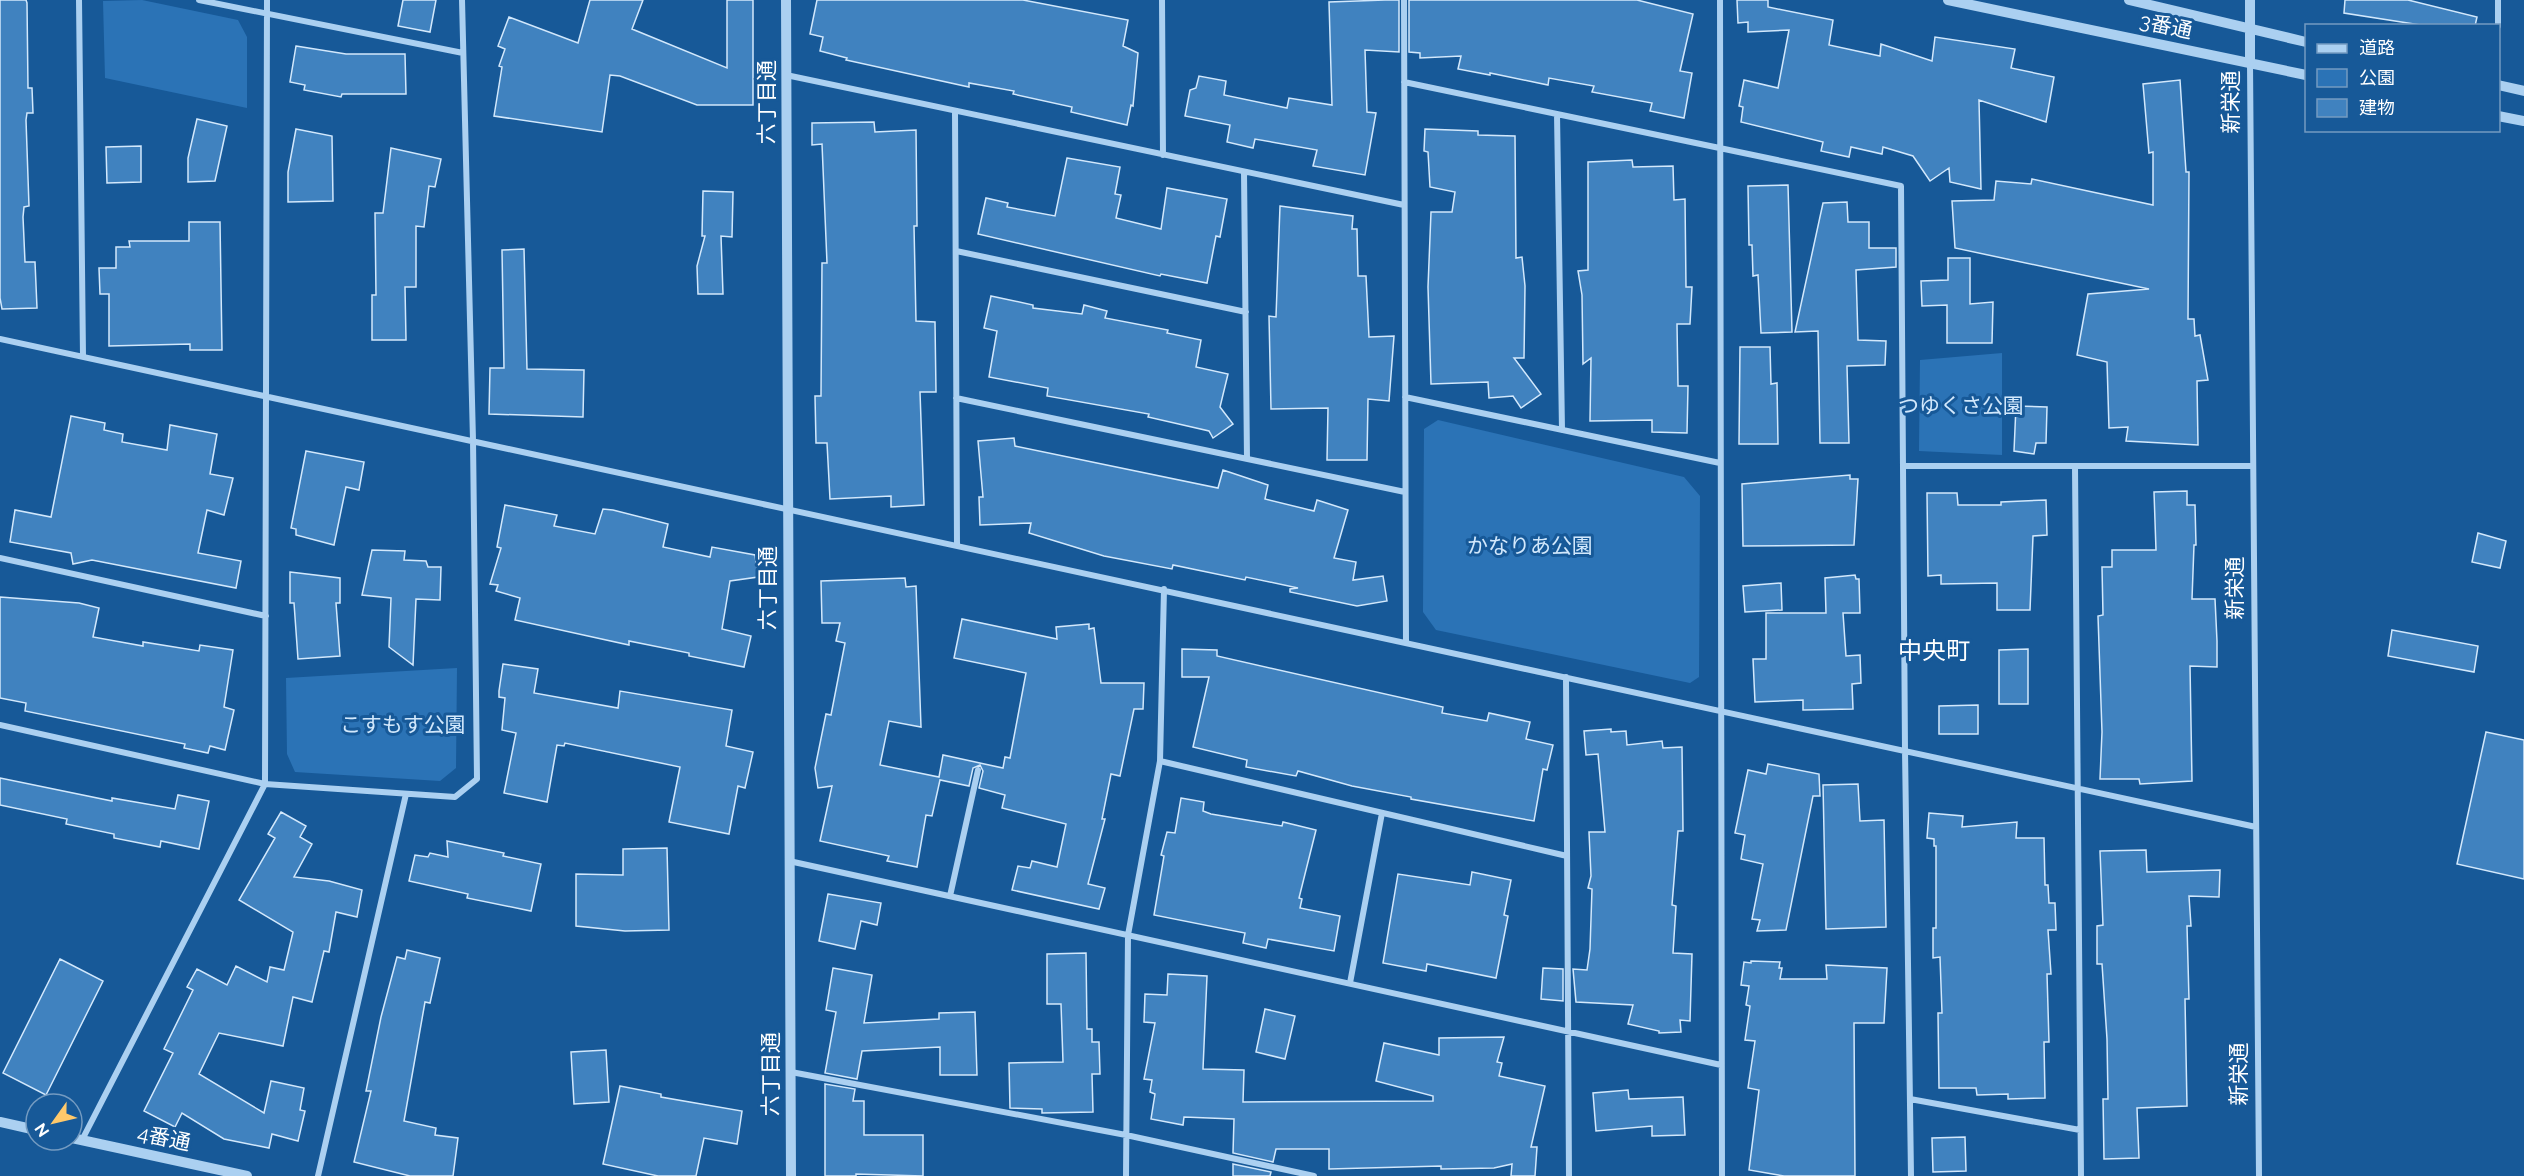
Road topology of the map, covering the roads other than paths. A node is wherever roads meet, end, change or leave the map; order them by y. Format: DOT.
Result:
graph roads {
  1 [pos="80,0"];
  2 [pos="200,0"];
  3 [pos="267,0"];
  4 [pos="462,0"];
  5 [pos="786,0"];
  6 [pos="1162,0"];
  7 [pos="1404,0"];
  8 [pos="1720,0"];
  9 [pos="1948,0"];
  10 [pos="2129,0"];
  11 [pos="2250,0"];
  12 [pos="2498,0"];
  13 [pos="268,14"];
  14 [pos="2498,24"];
  15 [pos="2250,30"];
  16 [pos="2305,42"];
  17 [pos="463,53"];
  18 [pos="2250,63"];
  19 [pos="786,75"];
  20 [pos="2305,75"];
  21 [pos="1404,82"];
  22 [pos="2500,85"];
  23 [pos="2524,91"];
  24 [pos="955,111"];
  25 [pos="1557,114"];
  26 [pos="2500,116"];
  27 [pos="2524,121"];
  28 [pos="1720,148"];
  29 [pos="1163,155"];
  30 [pos="1244,172"];
  31 [pos="1404,205"];
  32 [pos="956,251"];
  33 [pos="1246,312"];
  34 [pos="0,339"];
  35 [pos="82,356"];
  36 [pos="267,396"];
  37 [pos="1405,397"];
  38 [pos="956,398"];
  39 [pos="1562,430"];
  40 [pos="473,440"];
  41 [pos="1247,459"];
  42 [pos="1720,463"];
  43 [pos="1903,466"];
  44 [pos="2253,466"];
  45 [pos="2075,467"];
  46 [pos="1405,492"];
  47 [pos="788,507"];
  48 [pos="957,545"];
  49 [pos="0,558"];
  50 [pos="1164,589"];
  51 [pos="266,616"];
  52 [pos="1406,642"];
  53 [pos="1566,677"];
  54 [pos="1721,710"];
  55 [pos="0,725"];
  56 [pos="1905,750"];
  57 [pos="1160,761"];
  58 [pos="978,770"];
  59 [pos="265,784"];
  60 [pos="2076,788"];
  61 [pos="406,794"];
  62 [pos="1382,813"];
  63 [pos="2256,827"];
  64 [pos="1567,856"];
  65 [pos="789,861"];
  66 [pos="950,896"];
  67 [pos="1128,935"];
  68 [pos="1350,983"];
  69 [pos="1568,1030"];
  70 [pos="1722,1065"];
  71 [pos="790,1072"];
  72 [pos="1910,1099"];
  73 [pos="0,1122"];
  74 [pos="84,1126"];
  75 [pos="24,1127"];
  76 [pos="2080,1130"];
  77 [pos="1126,1135"];
  78 [pos="84,1141"];
  79 [pos="247,1176"];
  80 [pos="318,1176"];
  81 [pos="790,1176"];
  82 [pos="1126,1176"];
  83 [pos="1314,1176"];
  84 [pos="1569,1176"];
  85 [pos="1722,1176"];
  86 [pos="1911,1176"];
  87 [pos="2080,1176"];
  88 [pos="2259,1176"];
  1 -- 35 [label="street"];
  2 -- 13 [label="street"];
  3 -- 13 [label="street"];
  4 -- 17 [label="street"];
  5 -- 19 [label="street, 六丁目通"];
  6 -- 29 [label="street"];
  7 -- 21 [label="street"];
  8 -- 28 [label="street"];
  9 -- 18 [label="street, 3番通"];
  10 -- 15 [label="street, 3番通"];
  11 -- 15 [label="street, 新栄通"];
  12 -- 14 [label="street"];
  13 -- 17 [label="street"];
  13 -- 36 [label="street"];
  15 -- 16 [label="street, 3番通"];
  15 -- 18 [label="street, 新栄通"];
  17 -- 40 [label="street"];
  18 -- 20 [label="street, 3番通"];
  18 -- 44 [label="street, 新栄通"];
  19 -- 24 [label="street"];
  19 -- 47 [label="street, 六丁目通"];
  21 -- 25 [label="street"];
  21 -- 31 [label="street"];
  22 -- 23 [label="street"];
  24 -- 29 [label="street"];
  24 -- 32 [label="street"];
  25 -- 28 [label="street"];
  25 -- 39 [label="street"];
  26 -- 27 [label="street"];
  28 -- 42 [label="street"];
  28 -- 43 [label="street"];
  29 -- 30 [label="street"];
  30 -- 31 [label="street"];
  30 -- 33 [label="street"];
  31 -- 37 [label="street"];
  32 -- 33 [label="street"];
  32 -- 38 [label="street"];
  33 -- 41 [label="street"];
  34 -- 35 [label="street"];
  35 -- 36 [label="street"];
  36 -- 40 [label="street"];
  36 -- 51 [label="street"];
  37 -- 39 [label="street"];
  37 -- 46 [label="street"];
  38 -- 41 [label="street"];
  38 -- 48 [label="street"];
  39 -- 42 [label="street"];
  40 -- 47 [label="street"];
  40 -- 61 [label="street"];
  41 -- 46 [label="street"];
  42 -- 54 [label="street"];
  43 -- 45 [label="street"];
  43 -- 56 [label="street"];
  44 -- 45 [label="street"];
  44 -- 63 [label="street, 新栄通"];
  45 -- 60 [label="street"];
  46 -- 52 [label="street"];
  47 -- 48 [label="street"];
  47 -- 65 [label="street, 六丁目通"];
  48 -- 50 [label="street"];
  49 -- 51 [label="street"];
  50 -- 52 [label="street"];
  50 -- 57 [label="street"];
  51 -- 59 [label="street"];
  52 -- 53 [label="street"];
  53 -- 54 [label="street"];
  53 -- 64 [label="street"];
  54 -- 56 [label="street"];
  54 -- 70 [label="street"];
  55 -- 59 [label="street"];
  56 -- 60 [label="street"];
  56 -- 72 [label="street"];
  57 -- 62 [label="street"];
  57 -- 67 [label="street"];
  58 -- 66 [label="street"];
  59 -- 61 [label="street"];
  59 -- 74 [label="street"];
  60 -- 63 [label="street"];
  60 -- 76 [label="street"];
  61 -- 80 [label="street"];
  62 -- 64 [label="street"];
  62 -- 68 [label="street"];
  63 -- 88 [label="street, 新栄通"];
  64 -- 69 [label="street"];
  65 -- 66 [label="street"];
  65 -- 71 [label="street, 六丁目通"];
  66 -- 67 [label="street"];
  67 -- 68 [label="street"];
  67 -- 77 [label="street"];
  68 -- 69 [label="street"];
  69 -- 70 [label="street"];
  69 -- 84 [label="street"];
  70 -- 85 [label="street"];
  71 -- 77 [label="street"];
  71 -- 81 [label="street, 六丁目通"];
  72 -- 76 [label="street"];
  72 -- 86 [label="street"];
  73 -- 75 [label="street"];
  76 -- 87 [label="street"];
  77 -- 82 [label="street"];
  77 -- 83 [label="street"];
  78 -- 79 [label="street, 4番通"];
}
